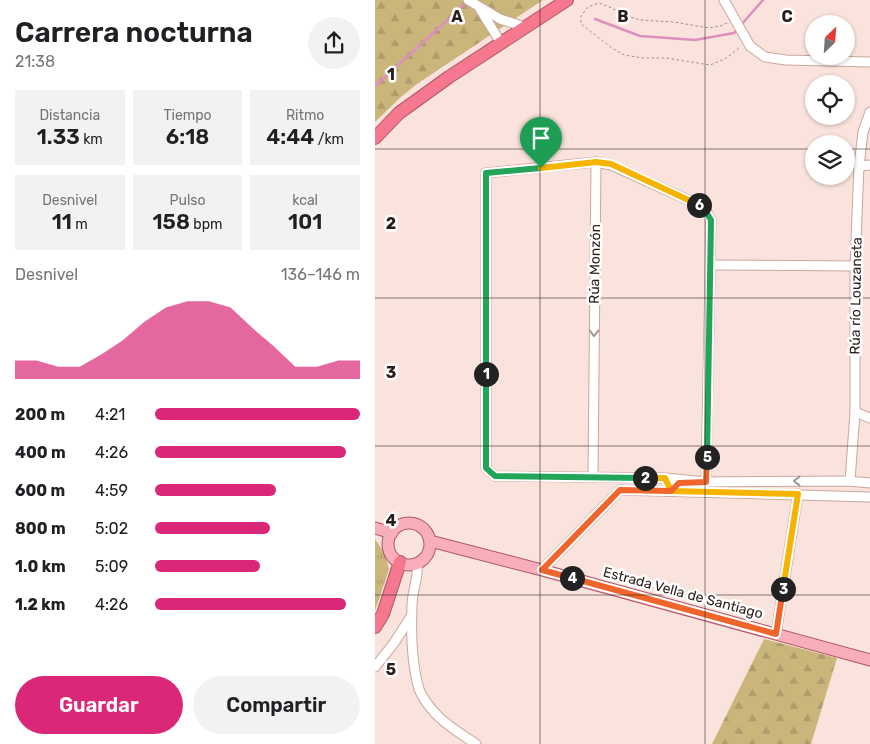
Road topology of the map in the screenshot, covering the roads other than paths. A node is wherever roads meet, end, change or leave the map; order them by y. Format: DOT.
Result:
graph roads {
  1 [pos="468,0"];
  2 [pos="567,0"];
  3 [pos="724,0"];
  4 [pos="479,7"];
  5 [pos="525,28"];
  6 [pos="501,43"];
  7 [pos="870,62"];
  8 [pos="870,112"];
  9 [pos="375,138"];
  10 [pos="596,162"];
  11 [pos="870,165"];
  12 [pos="859,166"];
  13 [pos="711,265"];
  14 [pos="855,266"];
  15 [pos="855,412"];
  16 [pos="870,418"];
  17 [pos="593,477"];
  18 [pos="665,478"];
  19 [pos="850,481"];
  20 [pos="706,482"];
  21 [pos="870,483"];
  22 [pos="671,491"];
  23 [pos="798,494"];
  24 [pos="848,496"];
  25 [pos="870,497"];
  26 [pos="375,528"];
  27 [pos="392,533"];
  28 [pos="430,542"];
  29 [pos="400,562"];
  30 [pos="417,563"];
  31 [pos="542,570"];
  32 [pos="412,615"];
  33 [pos="375,627"];
  34 [pos="776,634"];
  35 [pos="870,660"];
  36 [pos="375,667"];
  37 [pos="476,744"];
  1 -- 4 [label="street"];
  2 -- 5 [label="highway"];
  3 -- 7 [label="street"];
  4 -- 5 [label="street"];
  4 -- 6 [label="street"];
  5 -- 6 [label="highway"];
  6 -- 9 [label="highway"];
  8 -- 12 [label="street, Rúa río Louzaneta"];
  10 -- 13 [label="street"];
  10 -- 17 [label="street, Rúa Monzón, one-way"];
  10 -- 17 [label="street"];
  11 -- 12 [label="street"];
  12 -- 14 [label="street, Rúa río Louzaneta"];
  13 -- 14 [label="street"];
  13 -- 20 [label="street"];
  14 -- 15 [label="street, Rúa río Louzaneta"];
  15 -- 16 [label="street"];
  15 -- 19 [label="street, Rúa río Louzaneta"];
  17 -- 18 [label="street"];
  18 -- 20 [label="street"];
  18 -- 22 [label="street"];
  19 -- 20 [label="street, one-way"];
  19 -- 21 [label="street"];
  19 -- 24 [label="street"];
  19 -- 24 [label="street"];
  20 -- 22 [label="street"];
  22 -- 23 [label="street"];
  22 -- 31 [label="street"];
  23 -- 24 [label="street"];
  23 -- 34 [label="street"];
  24 -- 25 [label="street"];
  26 -- 27 [label="main road"];
  27 -- 28 [label="main road"];
  27 -- 29 [label="main road"];
  28 -- 30 [label="main road"];
  28 -- 31 [label="main road, Estrada Vella de Santiago"];
  29 -- 30 [label="main road"];
  29 -- 33 [label="highway"];
  30 -- 32 [label="street"];
  31 -- 34 [label="main road, Estrada Vella de Santiago"];
  32 -- 36 [label="street"];
  32 -- 37 [label="street"];
  34 -- 35 [label="main road, Estrada Vella de Santiago"];
}
